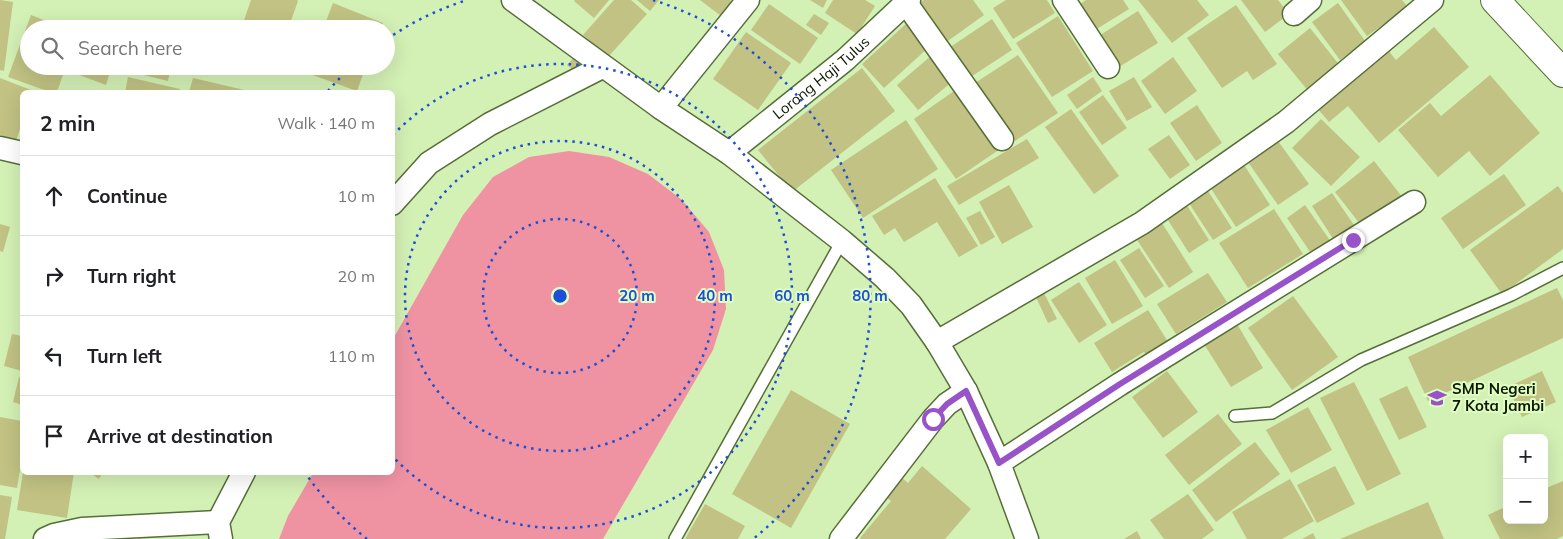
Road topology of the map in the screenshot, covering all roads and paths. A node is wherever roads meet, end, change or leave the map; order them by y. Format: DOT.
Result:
graph roads {
  1 [pos="513,0"];
  2 [pos="748,0"];
  3 [pos="1064,0"];
  4 [pos="1432,0"];
  5 [pos="1495,0"];
  6 [pos="908,1"];
  7 [pos="602,67"];
  8 [pos="1108,67"];
  9 [pos="1563,72"];
  10 [pos="660,108"];
  11 [pos="1002,139"];
  12 [pos="0,148"];
  13 [pos="20,153"];
  14 [pos="729,153"];
  15 [pos="395,201"];
  16 [pos="1414,202"];
  17 [pos="842,242"];
  18 [pos="1563,268"];
  19 [pos="937,342"];
  20 [pos="966,391"];
  21 [pos="1235,416"];
  22 [pos="999,463"];
  23 [pos="243,475"];
  24 [pos="220,531"];
  25 [pos="45,539"];
  26 [pos="675,539"];
  27 [pos="842,539"];
  28 [pos="1027,539"];
  1 -- 7 [label="street"];
  2 -- 10 [label="street"];
  3 -- 8 [label="street"];
  4 -- 19 [label="street"];
  5 -- 9 [label="street"];
  6 -- 11 [label="street"];
  6 -- 14 [label="street, Lorong Haji Tulus"];
  7 -- 10 [label="street"];
  7 -- 15 [label="street"];
  10 -- 14 [label="street"];
  12 -- 13 [label="street"];
  14 -- 17 [label="street"];
  16 -- 22 [label="street"];
  17 -- 19 [label="street"];
  17 -- 26 [label="lane"];
  18 -- 21 [label="lane"];
  19 -- 20 [label="street"];
  20 -- 22 [label="street"];
  20 -- 27 [label="street"];
  22 -- 28 [label="street"];
  23 -- 24 [label="street"];
  24 -- 25 [label="street"];
}
